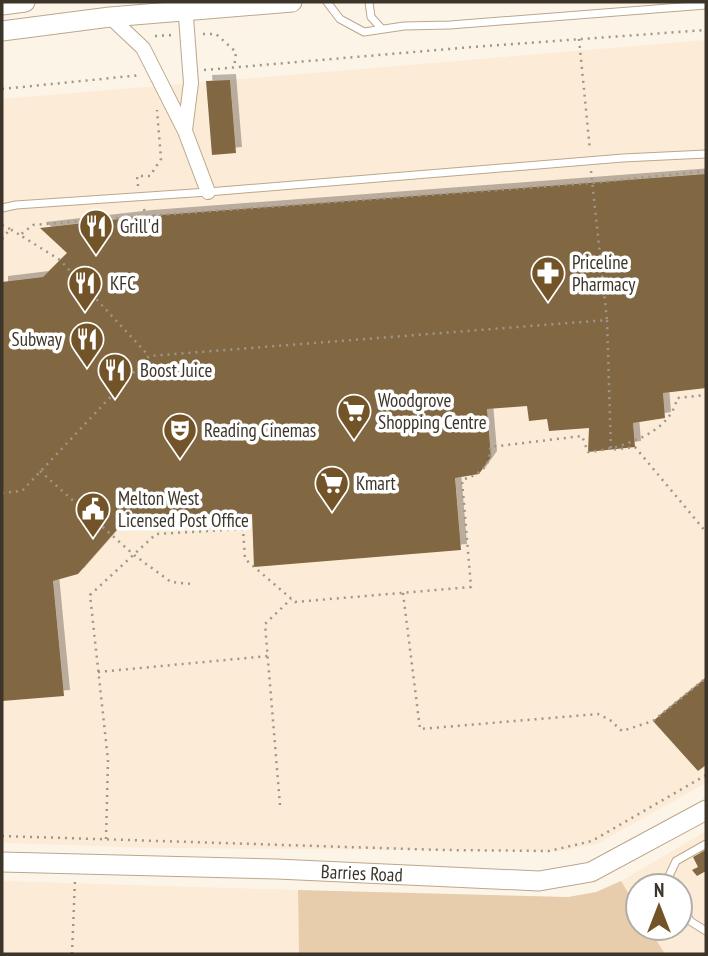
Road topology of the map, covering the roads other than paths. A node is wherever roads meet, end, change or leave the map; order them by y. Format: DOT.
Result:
graph roads {
  1 [pos="25,2"];
  2 [pos="292,2"];
  3 [pos="327,2"];
  4 [pos="369,2"];
  5 [pos="2,5"];
  6 [pos="706,5"];
  7 [pos="186,7"];
  8 [pos="110,17"];
  9 [pos="381,28"];
  10 [pos="2,31"];
  11 [pos="185,131"];
  12 [pos="706,154"];
  13 [pos="208,192"];
  14 [pos="2,208"];
  15 [pos="706,810"];
  16 [pos="706,844"];
  17 [pos="2,862"];
  18 [pos="671,872"];
  1 -- 5 [label="street"];
  2 -- 7 [label="street"];
  3 -- 9 [label="lane"];
  4 -- 9 [label="lane"];
  6 -- 9 [label="lane"];
  7 -- 8 [label="street"];
  7 -- 11 [label="street"];
  8 -- 10 [label="street"];
  8 -- 11 [label="street"];
  11 -- 13 [label="street"];
  12 -- 13 [label="lane"];
  13 -- 14 [label="lane"];
  15 -- 17 [label="street, Barries Road"];
  16 -- 18 [label="lane"];
}
